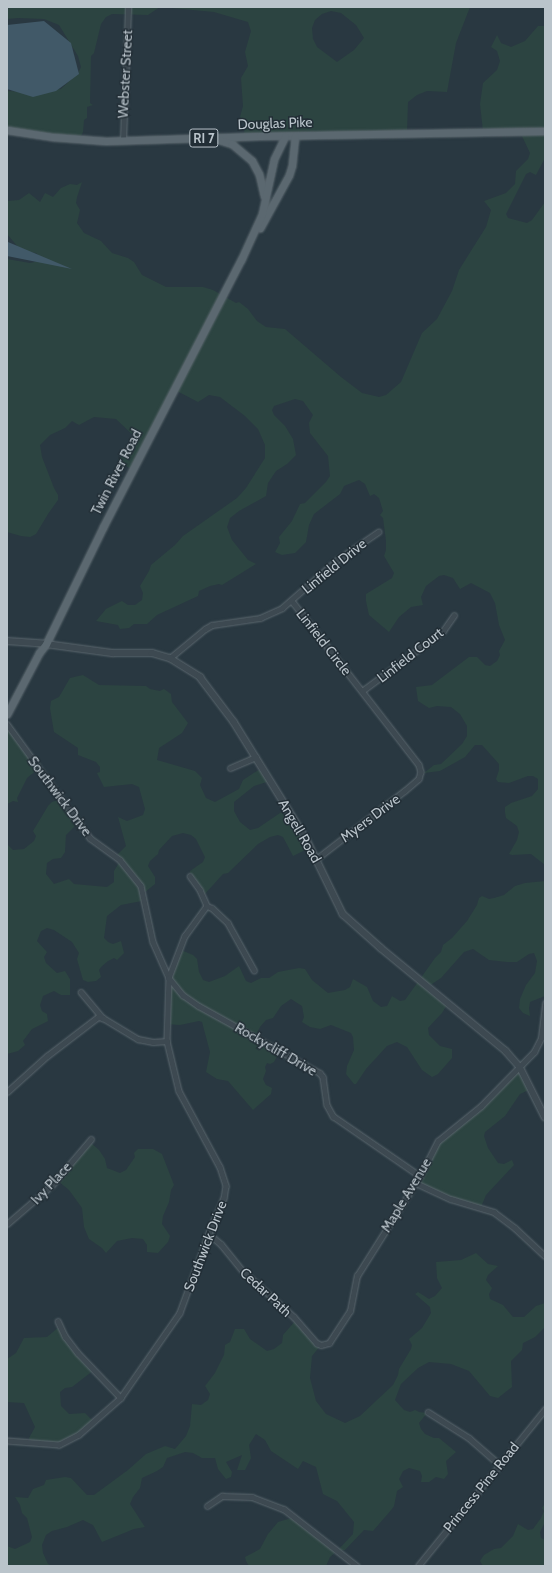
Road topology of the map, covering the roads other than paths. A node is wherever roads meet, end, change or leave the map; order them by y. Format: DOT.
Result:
graph roads {
  1 [pos="128,7"];
  2 [pos="7,130"];
  3 [pos="545,131"];
  4 [pos="285,136"];
  5 [pos="295,136"];
  6 [pos="205,138"];
  7 [pos="123,140"];
  8 [pos="264,208"];
  9 [pos="249,243"];
  10 [pos="378,532"];
  11 [pos="292,601"];
  12 [pos="454,615"];
  13 [pos="7,641"];
  14 [pos="46,644"];
  15 [pos="170,658"];
  16 [pos="362,691"];
  17 [pos="7,714"];
  18 [pos="7,724"];
  19 [pos="256,757"];
  20 [pos="230,768"];
  21 [pos="420,776"];
  22 [pos="317,859"];
  23 [pos="190,876"];
  24 [pos="207,906"];
  25 [pos="254,970"];
  26 [pos="169,978"];
  27 [pos="81,992"];
  28 [pos="545,1003"];
  29 [pos="103,1018"];
  30 [pos="167,1041"];
  31 [pos="520,1067"];
  32 [pos="7,1092"];
  33 [pos="545,1117"];
  34 [pos="91,1138"];
  35 [pos="420,1176"];
  36 [pos="416,1183"];
  37 [pos="7,1224"];
  38 [pos="209,1234"];
  39 [pos="545,1256"];
  40 [pos="58,1321"];
  41 [pos="326,1345"];
  42 [pos="121,1398"];
  43 [pos="545,1409"];
  44 [pos="428,1412"];
  45 [pos="7,1441"];
  46 [pos="499,1464"];
  47 [pos="207,1506"];
  48 [pos="357,1566"];
  49 [pos="418,1566"];
  1 -- 7 [label="street, Webster Street"];
  2 -- 7 [label="main road, Douglas Pike / RI 7"];
  3 -- 5 [label="main road, Douglas Pike / RI 7"];
  4 -- 5 [label="main road, Douglas Pike / RI 7"];
  4 -- 6 [label="main road, Douglas Pike / RI 7"];
  4 -- 8 [label="main road, Twin River Road"];
  5 -- 9 [label="main road, Twin River Road"];
  6 -- 7 [label="main road, Douglas Pike / RI 7"];
  6 -- 8 [label="main road"];
  8 -- 9 [label="main road, Twin River Road"];
  9 -- 14 [label="main road, Twin River Road"];
  10 -- 11 [label="street, Linfield Drive"];
  11 -- 15 [label="street, Linfield Circle"];
  11 -- 16 [label="street, Linfield Circle"];
  12 -- 16 [label="street, Linfield Court"];
  13 -- 14 [label="street, Angell Road"];
  14 -- 15 [label="street, Angell Road"];
  14 -- 17 [label="main road, Twin River Road"];
  15 -- 19 [label="street, Angell Road"];
  16 -- 21 [label="street, Linfield Circle"];
  18 -- 26 [label="street, Southwick Drive"];
  19 -- 20 [label="street"];
  19 -- 22 [label="street, Angell Road"];
  21 -- 22 [label="street, Myers Drive"];
  22 -- 31 [label="street, Angell Road"];
  23 -- 24 [label="street"];
  24 -- 25 [label="street"];
  24 -- 26 [label="street"];
  26 -- 30 [label="street, Southwick Drive"];
  26 -- 35 [label="street, Rockycliff Drive"];
  27 -- 29 [label="street"];
  28 -- 31 [label="street, Maple Avenue"];
  29 -- 30 [label="street"];
  29 -- 32 [label="street"];
  30 -- 38 [label="street, Southwick Drive"];
  31 -- 33 [label="street, Angell Road"];
  31 -- 35 [label="street, Maple Avenue"];
  34 -- 37 [label="street, Ivy Place"];
  35 -- 36 [label="street, Maple Avenue"];
  36 -- 39 [label="street"];
  36 -- 41 [label="street, Maple Avenue"];
  38 -- 41 [label="street, Cedar Path"];
  38 -- 42 [label="street, Southwick Drive"];
  40 -- 42 [label="street"];
  42 -- 45 [label="street, Southwick Drive"];
  43 -- 46 [label="street, Princess Pine Road"];
  44 -- 46 [label="street"];
  46 -- 49 [label="street, Princess Pine Road"];
  47 -- 48 [label="street"];
}
